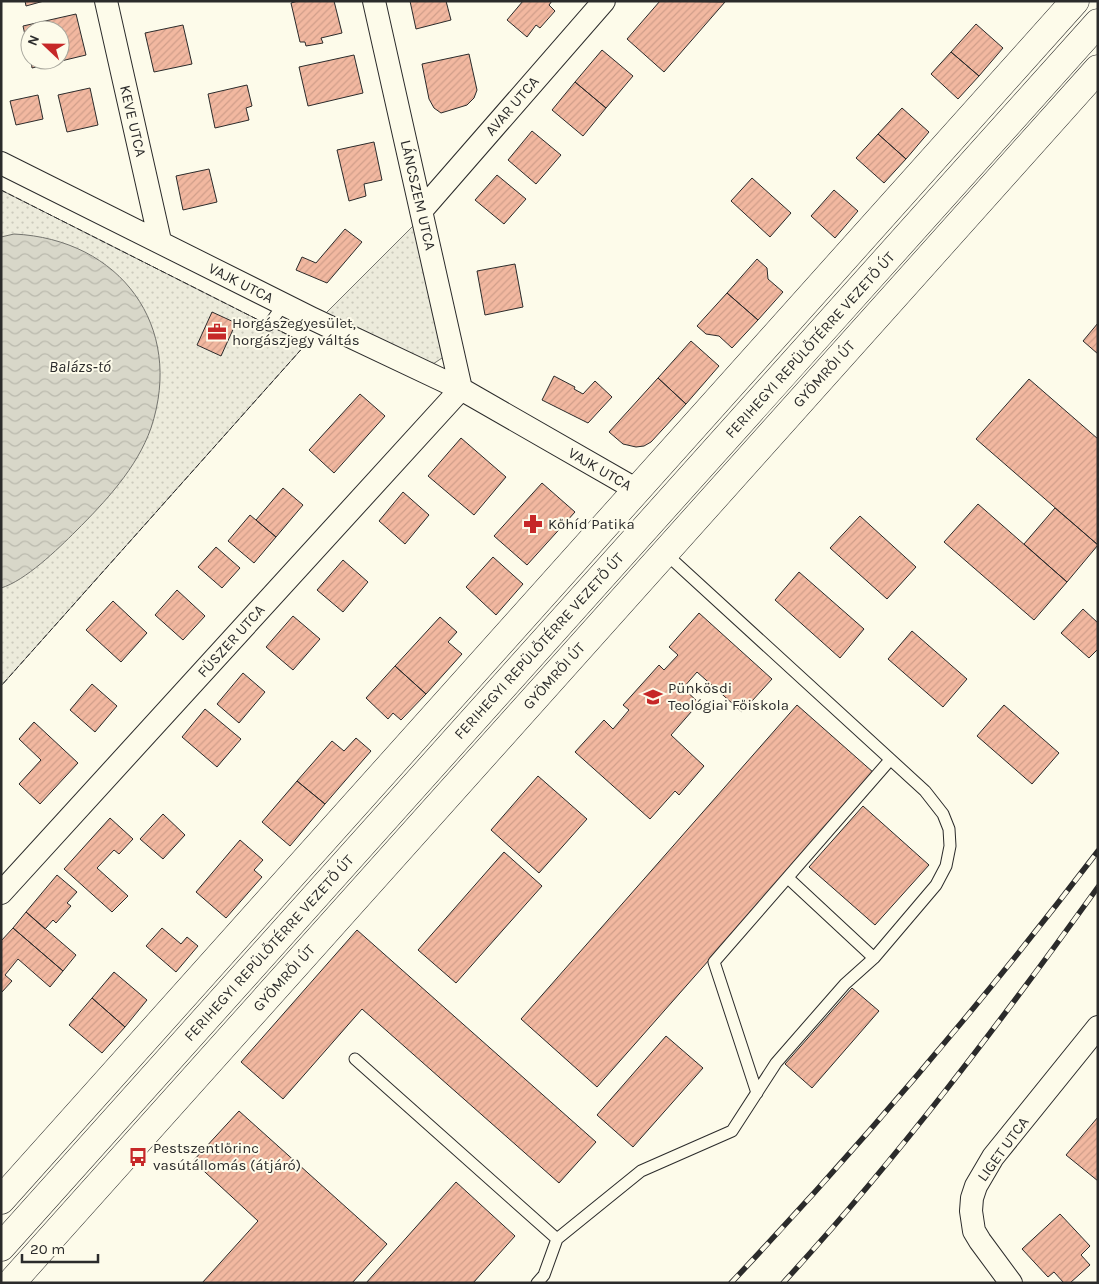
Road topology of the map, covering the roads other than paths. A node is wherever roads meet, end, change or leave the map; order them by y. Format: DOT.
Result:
graph roads {
  1 [pos="106,1"];
  2 [pos="374,1"];
  3 [pos="604,1"];
  4 [pos="1076,1"];
  5 [pos="1098,23"];
  6 [pos="1098,70"];
  7 [pos="1,163"];
  8 [pos="421,211"];
  9 [pos="160,241"];
  10 [pos="283,305"];
  11 [pos="269,325"];
  12 [pos="461,389"];
  13 [pos="637,490"];
  14 [pos="665,554"];
  15 [pos="890,760"];
  16 [pos="788,878"];
  17 [pos="1,893"];
  18 [pos="874,958"];
  19 [pos="1098,1027"];
  20 [pos="355,1059"];
  21 [pos="757,1093"];
  22 [pos="6,1189"];
  23 [pos="557,1239"];
  24 [pos="1,1247"];
  25 [pos="11,1283"];
  26 [pos="536,1283"];
  27 [pos="1011,1283"];
  1 -- 9 [label="street, KEVE UTCA"];
  2 -- 8 [label="street, LÁNCSZEM UTCA"];
  3 -- 8 [label="street, AVAR UTCA"];
  4 -- 13 [label="street"];
  5 -- 24 [label="street, FERIHEGYI REPÜLŐTÉRRE VEZETŐ ÚT"];
  6 -- 14 [label="street, GYÖMRŐI ÚT"];
  7 -- 9 [label="street, VAJK UTCA"];
  8 -- 12 [label="street, LÁNCSZEM UTCA"];
  9 -- 10 [label="street, VAJK UTCA"];
  10 -- 11 [label="lane"];
  10 -- 12 [label="street, VAJK UTCA"];
  12 -- 13 [label="street, VAJK UTCA"];
  12 -- 17 [label="street, FŰSZER UTCA"];
  13 -- 22 [label="street"];
  14 -- 15 [label="lane"];
  14 -- 25 [label="street, GYÖMRŐI ÚT"];
  15 -- 16 [label="lane"];
  15 -- 18 [label="lane"];
  16 -- 18 [label="lane"];
  16 -- 21 [label="lane"];
  18 -- 21 [label="lane"];
  19 -- 27 [label="street, LIGET UTCA"];
  20 -- 23 [label="lane"];
  21 -- 23 [label="lane"];
  23 -- 26 [label="lane"];
}
